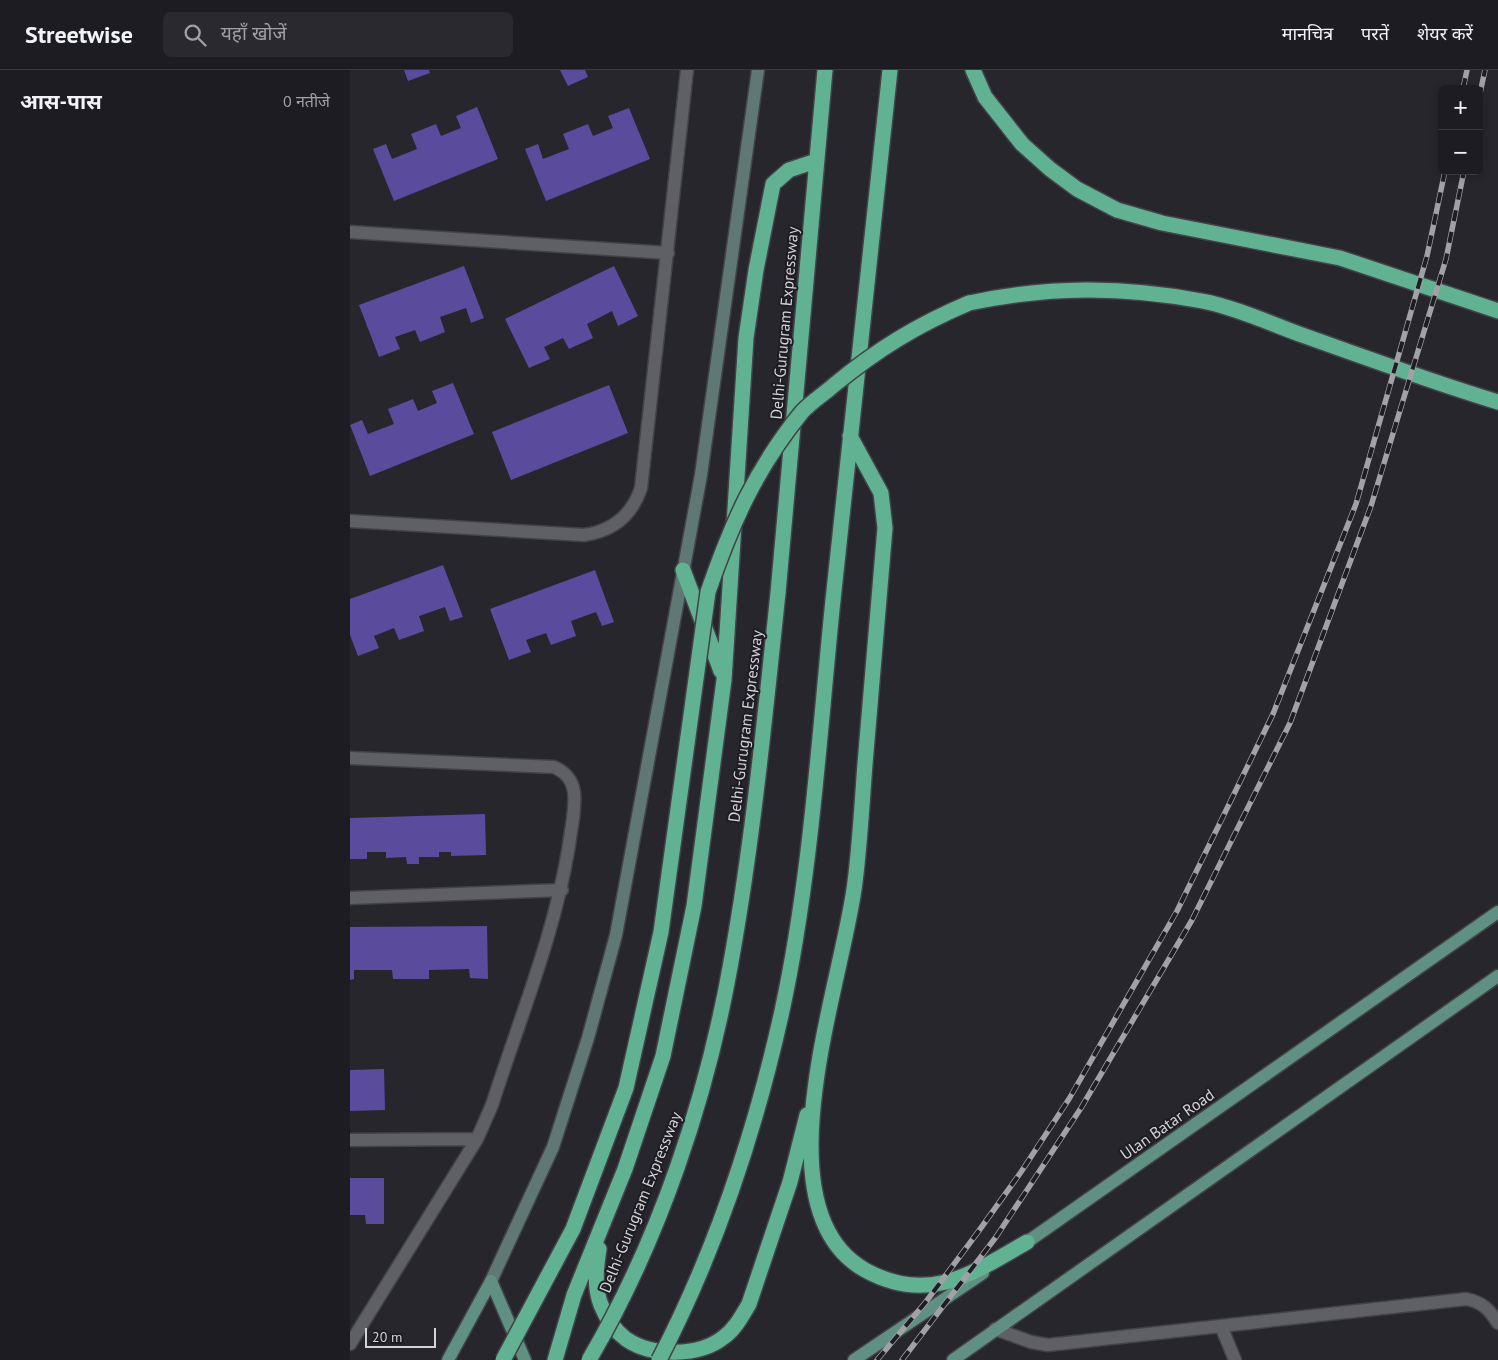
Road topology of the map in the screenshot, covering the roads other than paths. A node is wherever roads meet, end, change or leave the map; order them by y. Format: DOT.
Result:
graph roads {
  1 [pos="687,70"];
  2 [pos="758,70"];
  3 [pos="825,70"];
  4 [pos="890,70"];
  5 [pos="973,70"];
  6 [pos="816,161"];
  7 [pos="350,232"];
  8 [pos="668,253"];
  9 [pos="1498,311"];
  10 [pos="1498,402"];
  11 [pos="850,436"];
  12 [pos="350,521"];
  13 [pos="683,570"];
  14 [pos="724,680"];
  15 [pos="350,758"];
  16 [pos="562,890"];
  17 [pos="350,898"];
  18 [pos="1498,912"];
  19 [pos="1498,976"];
  20 [pos="816,1078"];
  21 [pos="477,1139"];
  22 [pos="350,1140"];
  23 [pos="601,1229"];
  24 [pos="1027,1242"];
  25 [pos="491,1281"];
  26 [pos="1498,1323"];
  27 [pos="1221,1326"];
  28 [pos="996,1329"];
  29 [pos="350,1344"];
  30 [pos="448,1360"];
  31 [pos="503,1360"];
  32 [pos="525,1360"];
  33 [pos="555,1360"];
  34 [pos="589,1360"];
  35 [pos="659,1360"];
  36 [pos="854,1360"];
  37 [pos="953,1360"];
  38 [pos="1235,1360"];
  1 -- 8 [label="street"];
  2 -- 13 [label="main road"];
  3 -- 6 [label="highway, Delhi-Gurugram Expressway"];
  4 -- 11 [label="highway"];
  5 -- 9 [label="highway"];
  6 -- 14 [label="highway"];
  6 -- 34 [label="highway, Delhi-Gurugram Expressway, bridge"];
  7 -- 8 [label="street"];
  8 -- 12 [label="street"];
  10 -- 31 [label="highway, bridge"];
  11 -- 20 [label="highway"];
  11 -- 35 [label="highway, bridge"];
  13 -- 14 [label="highway"];
  13 -- 25 [label="main road"];
  14 -- 23 [label="highway"];
  15 -- 16 [label="street"];
  16 -- 17 [label="street"];
  16 -- 21 [label="street"];
  18 -- 24 [label="main road, Ulan Batar Road"];
  19 -- 28 [label="main road"];
  20 -- 23 [label="highway"];
  20 -- 24 [label="highway"];
  21 -- 22 [label="street"];
  21 -- 29 [label="street"];
  23 -- 33 [label="highway"];
  24 -- 36 [label="main road, Ulan Batar Road"];
  25 -- 30 [label="main road"];
  25 -- 32 [label="main road"];
  26 -- 27 [label="street"];
  27 -- 28 [label="street"];
  27 -- 38 [label="street"];
  28 -- 37 [label="main road"];
}
